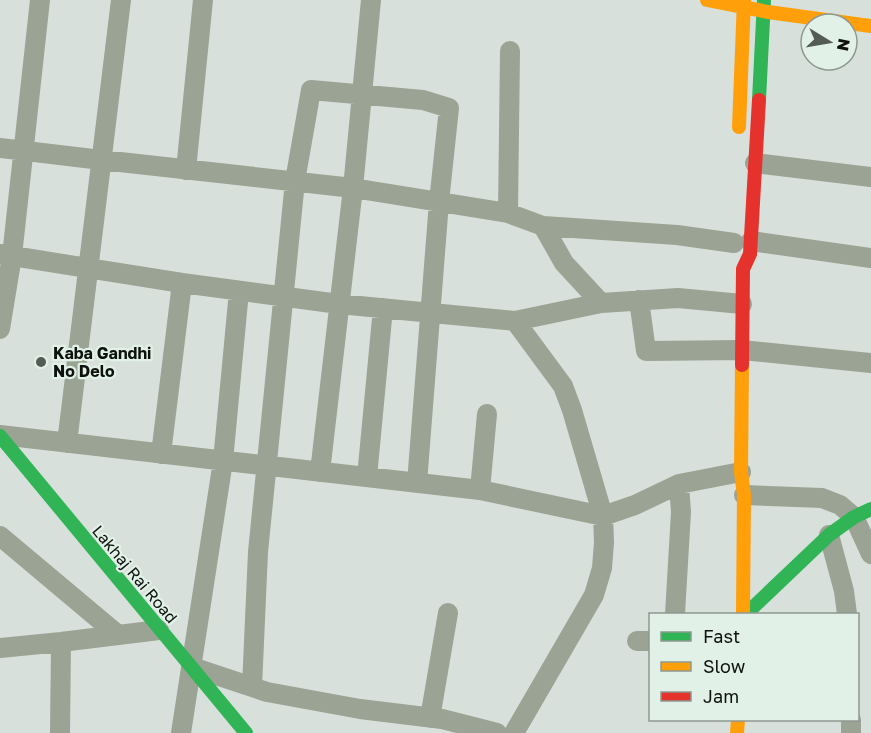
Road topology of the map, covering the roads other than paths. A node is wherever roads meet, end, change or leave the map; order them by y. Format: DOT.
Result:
graph roads {
  1 [pos="40,0"];
  2 [pos="121,0"];
  3 [pos="202,0"];
  4 [pos="370,0"];
  5 [pos="707,0"];
  6 [pos="744,4"];
  7 [pos="764,5"];
  8 [pos="871,26"];
  9 [pos="510,51"];
  10 [pos="362,94"];
  11 [pos="738,138"];
  12 [pos="0,148"];
  13 [pos="24,151"];
  14 [pos="102,160"];
  15 [pos="755,163"];
  16 [pos="186,170"];
  17 [pos="871,177"];
  18 [pos="295,182"];
  19 [pos="353,188"];
  20 [pos="439,202"];
  21 [pos="508,213"];
  22 [pos="543,226"];
  23 [pos="740,239"];
  24 [pos="6,255"];
  25 [pos="871,258"];
  26 [pos="87,268"];
  27 [pos="182,283"];
  28 [pos="239,291"];
  29 [pos="284,297"];
  30 [pos="639,300"];
  31 [pos="601,303"];
  32 [pos="339,304"];
  33 [pos="742,304"];
  34 [pos="384,308"];
  35 [pos="430,313"];
  36 [pos="515,321"];
  37 [pos="0,329"];
  38 [pos="742,350"];
  39 [pos="871,363"];
  40 [pos="487,414"];
  41 [pos="0,436"];
  42 [pos="67,443"];
  43 [pos="161,454"];
  44 [pos="223,461"];
  45 [pos="267,466"];
  46 [pos="320,472"];
  47 [pos="741,472"];
  48 [pos="367,477"];
  49 [pos="417,483"];
  50 [pos="679,484"];
  51 [pos="480,490"];
  52 [pos="744,495"];
  53 [pos="862,513"];
  54 [pos="603,516"];
  55 [pos="829,535"];
  56 [pos="0,536"];
  57 [pos="871,554"];
  58 [pos="675,613"];
  59 [pos="745,613"];
  60 [pos="747,613"];
  61 [pos="847,613"];
  62 [pos="448,614"];
  63 [pos="159,630"];
  64 [pos="118,635"];
  65 [pos="62,642"];
  66 [pos="0,648"];
  67 [pos="192,667"];
  68 [pos="252,687"];
  69 [pos="430,718"];
  70 [pos="182,732"];
  71 [pos="60,733"];
  72 [pos="246,733"];
  73 [pos="497,733"];
  74 [pos="514,733"];
  1 -- 13 [label="street"];
  2 -- 14 [label="street"];
  3 -- 16 [label="street"];
  4 -- 10 [label="street"];
  5 -- 6 [label="street"];
  6 -- 7 [label="street"];
  6 -- 11 [label="street"];
  7 -- 8 [label="street"];
  7 -- 15 [label="street"];
  9 -- 21 [label="street"];
  10 -- 18 [label="street"];
  10 -- 19 [label="street"];
  10 -- 20 [label="street"];
  12 -- 13 [label="street"];
  13 -- 14 [label="street"];
  13 -- 24 [label="street"];
  14 -- 16 [label="street"];
  14 -- 26 [label="street"];
  15 -- 17 [label="street"];
  15 -- 23 [label="street"];
  16 -- 18 [label="street"];
  18 -- 19 [label="street"];
  18 -- 29 [label="street"];
  19 -- 20 [label="street"];
  19 -- 32 [label="street"];
  20 -- 21 [label="street"];
  20 -- 35 [label="street"];
  21 -- 22 [label="street"];
  22 -- 23 [label="street"];
  22 -- 31 [label="street"];
  23 -- 25 [label="street"];
  23 -- 33 [label="street"];
  24 -- 26 [label="street"];
  24 -- 37 [label="street"];
  26 -- 27 [label="street"];
  26 -- 42 [label="street"];
  27 -- 28 [label="street"];
  27 -- 43 [label="street"];
  28 -- 29 [label="street"];
  28 -- 44 [label="street"];
  29 -- 32 [label="street"];
  29 -- 45 [label="street"];
  30 -- 31 [label="street"];
  30 -- 33 [label="street"];
  30 -- 38 [label="street"];
  31 -- 36 [label="street"];
  32 -- 34 [label="street"];
  32 -- 46 [label="street"];
  33 -- 38 [label="street"];
  34 -- 35 [label="street"];
  34 -- 48 [label="street"];
  35 -- 36 [label="street"];
  35 -- 49 [label="street"];
  36 -- 54 [label="street"];
  38 -- 39 [label="street"];
  38 -- 47 [label="street"];
  40 -- 51 [label="street"];
  41 -- 42 [label="street"];
  41 -- 63 [label="street, Lakhaj Rai Road"];
  42 -- 43 [label="street"];
  43 -- 44 [label="street"];
  44 -- 45 [label="street"];
  44 -- 67 [label="street"];
  45 -- 46 [label="street"];
  45 -- 68 [label="street"];
  46 -- 48 [label="street"];
  47 -- 50 [label="street"];
  47 -- 52 [label="street"];
  48 -- 49 [label="street"];
  49 -- 51 [label="street"];
  50 -- 54 [label="street"];
  50 -- 58 [label="street"];
  51 -- 54 [label="street"];
  52 -- 53 [label="street"];
  52 -- 59 [label="street"];
  53 -- 55 [label="street"];
  53 -- 57 [label="street"];
  54 -- 74 [label="street"];
  55 -- 60 [label="street"];
  55 -- 61 [label="street"];
  56 -- 64 [label="street"];
  62 -- 69 [label="street"];
  63 -- 64 [label="street"];
  63 -- 67 [label="street, Lakhaj Rai Road"];
  64 -- 65 [label="street"];
  65 -- 66 [label="street"];
  65 -- 71 [label="street"];
  67 -- 68 [label="street"];
  67 -- 70 [label="street"];
  67 -- 72 [label="street, Lakhaj Rai Road"];
  68 -- 69 [label="street"];
  69 -- 73 [label="street"];
}
